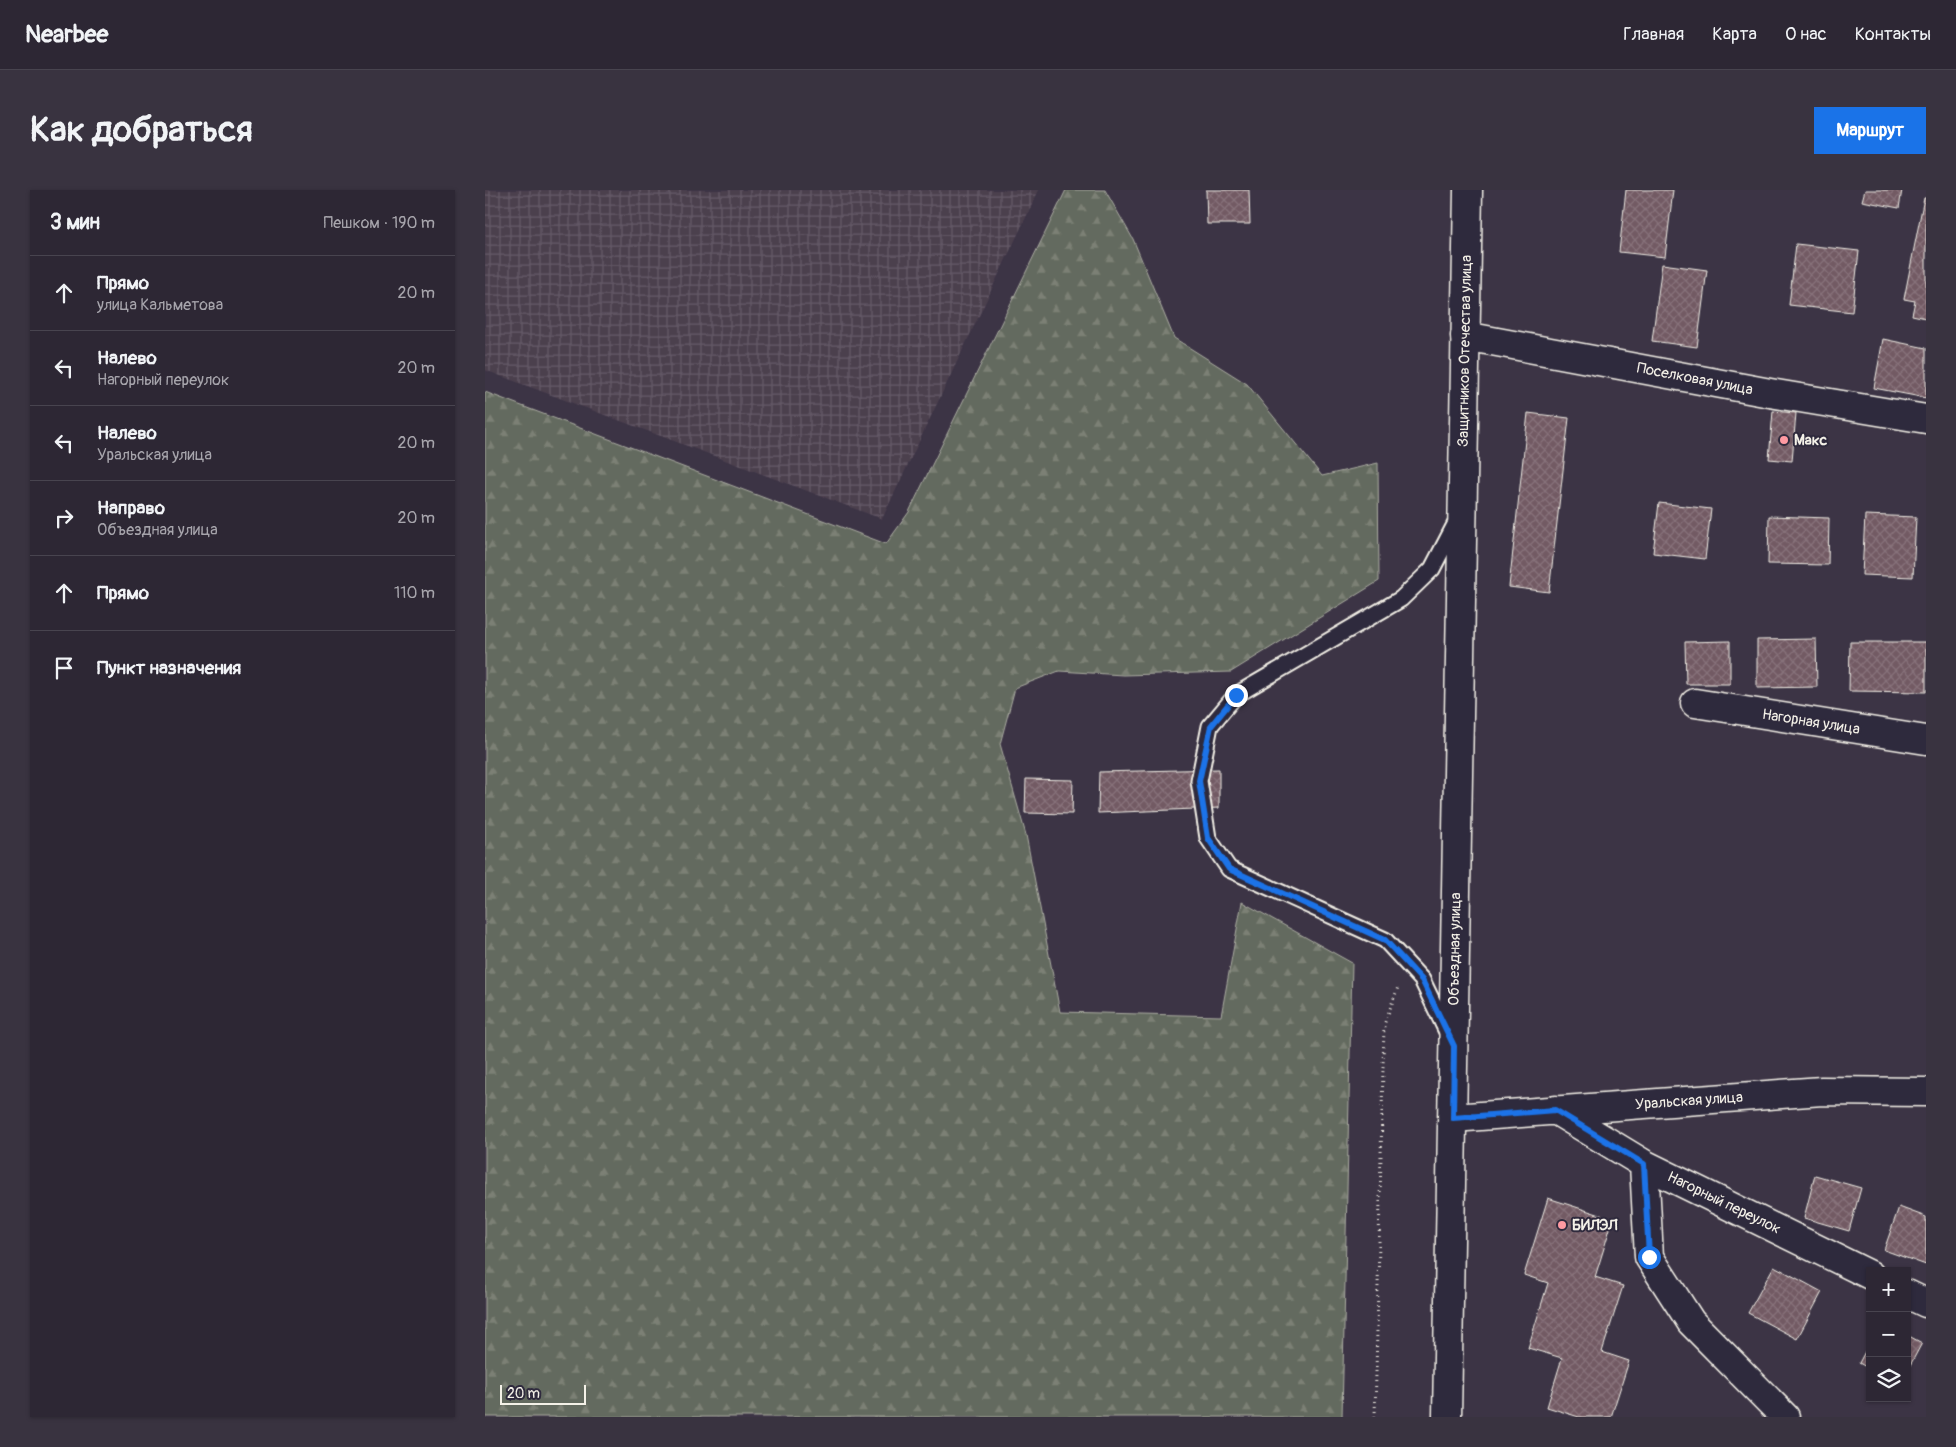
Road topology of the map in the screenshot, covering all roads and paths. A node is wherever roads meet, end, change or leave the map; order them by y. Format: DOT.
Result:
graph roads {
  1 [pos="1467,190"];
  2 [pos="1465,336"];
  3 [pos="1926,419"];
  4 [pos="1462,511"];
  5 [pos="1695,703"];
  6 [pos="1926,740"];
  7 [pos="1406,963"];
  8 [pos="1454,1046"];
  9 [pos="1926,1092"];
  10 [pos="1555,1110"];
  11 [pos="1453,1118"];
  12 [pos="1644,1164"];
  13 [pos="1866,1273"];
  14 [pos="1911,1296"];
  15 [pos="1926,1303"];
  16 [pos="1375,1417"];
  17 [pos="1447,1417"];
  18 [pos="1785,1417"];
  1 -- 2 [label="street, Защитников Отечества улица"];
  2 -- 3 [label="street, Поселковая улица"];
  2 -- 4 [label="street, Защитников Отечества улица"];
  4 -- 7 [label="lane"];
  4 -- 8 [label="street, Объездная улица"];
  5 -- 6 [label="street, Нагорная улица"];
  7 -- 8 [label="lane"];
  7 -- 16 [label="path"];
  8 -- 11 [label="street, Объездная улица"];
  9 -- 10 [label="street, Уральская улица"];
  10 -- 11 [label="street, Уральская улица"];
  10 -- 12 [label="street, Нагорный переулок"];
  11 -- 17 [label="street, Объездная улица"];
  12 -- 13 [label="street, Нагорный переулок"];
  12 -- 18 [label="street"];
  14 -- 15 [label="street"];
}
